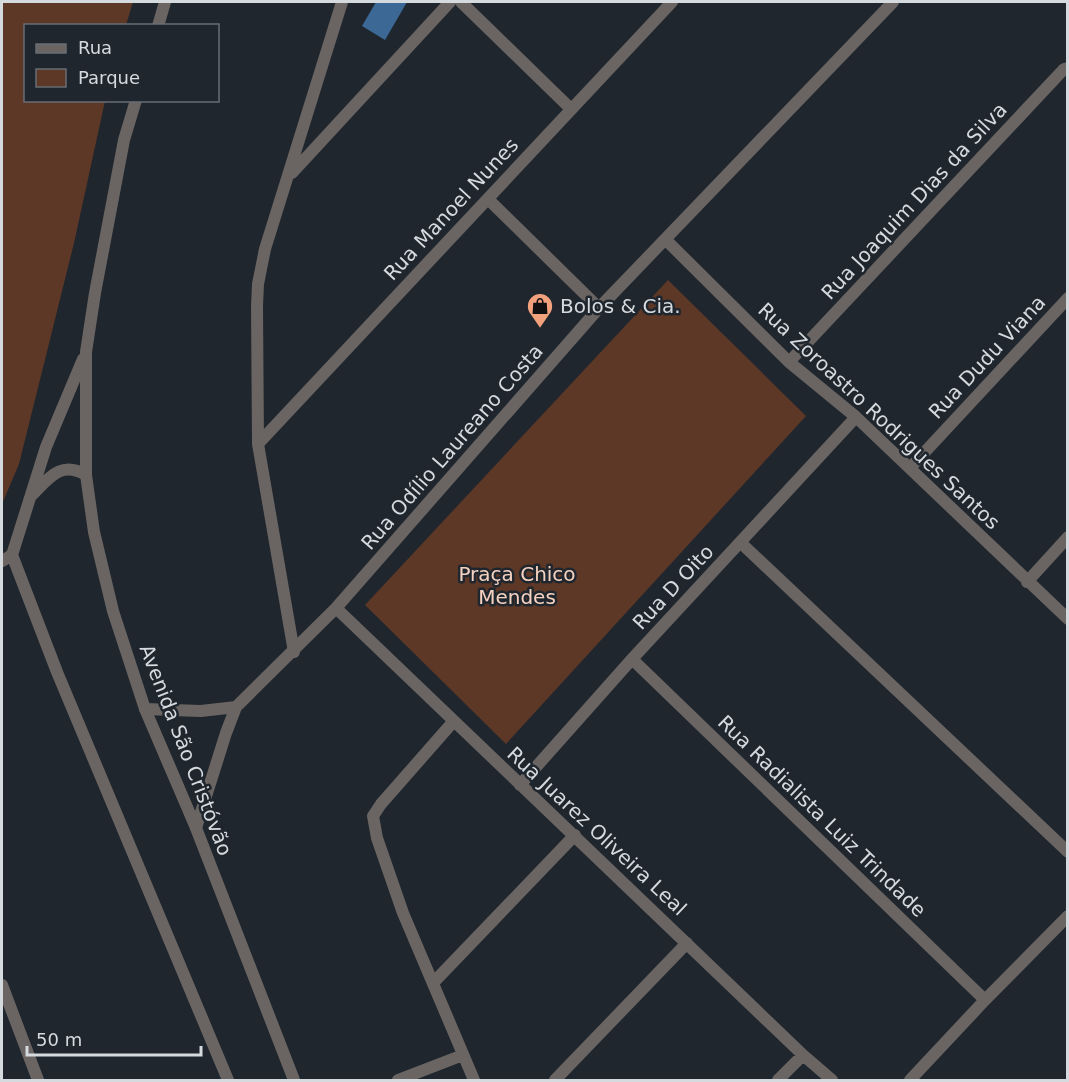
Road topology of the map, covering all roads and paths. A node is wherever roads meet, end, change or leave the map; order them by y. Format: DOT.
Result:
graph roads {
  1 [pos="165,2"];
  2 [pos="342,2"];
  3 [pos="450,2"];
  4 [pos="461,2"];
  5 [pos="672,2"];
  6 [pos="893,2"];
  7 [pos="159,24"];
  8 [pos="1068,68"];
  9 [pos="135,102"];
  10 [pos="571,109"];
  11 [pos="288,177"];
  12 [pos="488,199"];
  13 [pos="666,240"];
  14 [pos="1068,298"];
  15 [pos="599,308"];
  16 [pos="86,352"];
  17 [pos="789,362"];
  18 [pos="856,417"];
  19 [pos="258,444"];
  20 [pos="910,468"];
  21 [pos="86,475"];
  22 [pos="29,497"];
  23 [pos="1068,537"];
  24 [pos="741,543"];
  25 [pos="7,558"];
  26 [pos="1027,582"];
  27 [pos="336,608"];
  28 [pos="1068,619"];
  29 [pos="294,652"];
  30 [pos="632,659"];
  31 [pos="236,707"];
  32 [pos="145,709"];
  33 [pos="453,722"];
  34 [pos="520,785"];
  35 [pos="196,828"];
  36 [pos="575,835"];
  37 [pos="1068,852"];
  38 [pos="1068,916"];
  39 [pos="687,943"];
  40 [pos="433,983"];
  41 [pos="2,985"];
  42 [pos="985,1000"];
  43 [pos="464,1055"];
  44 [pos="803,1055"];
  45 [pos="38,1080"];
  46 [pos="228,1080"];
  47 [pos="294,1080"];
  48 [pos="398,1080"];
  49 [pos="474,1080"];
  50 [pos="555,1080"];
  51 [pos="778,1080"];
  52 [pos="832,1080"];
  53 [pos="910,1080"];
  1 -- 7 [label="street"];
  2 -- 11 [label="street"];
  3 -- 11 [label="street"];
  4 -- 10 [label="street"];
  5 -- 10 [label="street, Rua Manoel Nunes"];
  6 -- 13 [label="street, Rua Odílio Laureano Costa"];
  8 -- 17 [label="street, Rua Joaquim Dias da Silva"];
  9 -- 16 [label="street"];
  10 -- 12 [label="street, Rua Manoel Nunes"];
  11 -- 19 [label="street"];
  12 -- 15 [label="street"];
  12 -- 19 [label="street, Rua Manoel Nunes"];
  13 -- 15 [label="street, Rua Odílio Laureano Costa"];
  13 -- 17 [label="street, Rua Zoroastro Rodrigues Santos"];
  14 -- 20 [label="street, Rua Dudu Viana"];
  15 -- 27 [label="street, Rua Odílio Laureano Costa"];
  16 -- 21 [label="street, Avenida São Cristóvão"];
  16 -- 22 [label="street"];
  17 -- 18 [label="street, Rua Zoroastro Rodrigues Santos"];
  18 -- 20 [label="street, Rua Zoroastro Rodrigues Santos"];
  18 -- 24 [label="street, Rua D Oito"];
  19 -- 29 [label="street"];
  20 -- 26 [label="street, Rua Zoroastro Rodrigues Santos"];
  21 -- 22 [label="street"];
  21 -- 32 [label="street, Avenida São Cristóvão"];
  22 -- 25 [label="street"];
  23 -- 26 [label="street"];
  24 -- 30 [label="street, Rua D Oito"];
  24 -- 37 [label="street"];
  25 -- 46 [label="street"];
  26 -- 28 [label="street, Rua Zoroastro Rodrigues Santos"];
  27 -- 29 [label="street, Rua Odílio Laureano Costa"];
  27 -- 33 [label="street, Rua Juarez Oliveira Leal"];
  29 -- 31 [label="street, Rua Odílio Laureano Costa"];
  30 -- 34 [label="street, Rua D Oito"];
  30 -- 42 [label="street, Rua Radialista Luiz Trindade"];
  31 -- 32 [label="street"];
  31 -- 35 [label="street"];
  32 -- 35 [label="street, Avenida São Cristóvão"];
  33 -- 34 [label="street, Rua Juarez Oliveira Leal"];
  33 -- 40 [label="street"];
  34 -- 36 [label="street, Rua Juarez Oliveira Leal"];
  35 -- 47 [label="street, Avenida São Cristóvão"];
  36 -- 39 [label="street, Rua Juarez Oliveira Leal"];
  36 -- 40 [label="street"];
  38 -- 42 [label="street"];
  39 -- 44 [label="street, Rua Juarez Oliveira Leal"];
  39 -- 50 [label="street"];
  40 -- 43 [label="street"];
  41 -- 45 [label="street"];
  42 -- 53 [label="street"];
  43 -- 48 [label="street"];
  43 -- 49 [label="street"];
  44 -- 51 [label="street"];
  44 -- 52 [label="street, Rua Juarez Oliveira Leal"];
}
